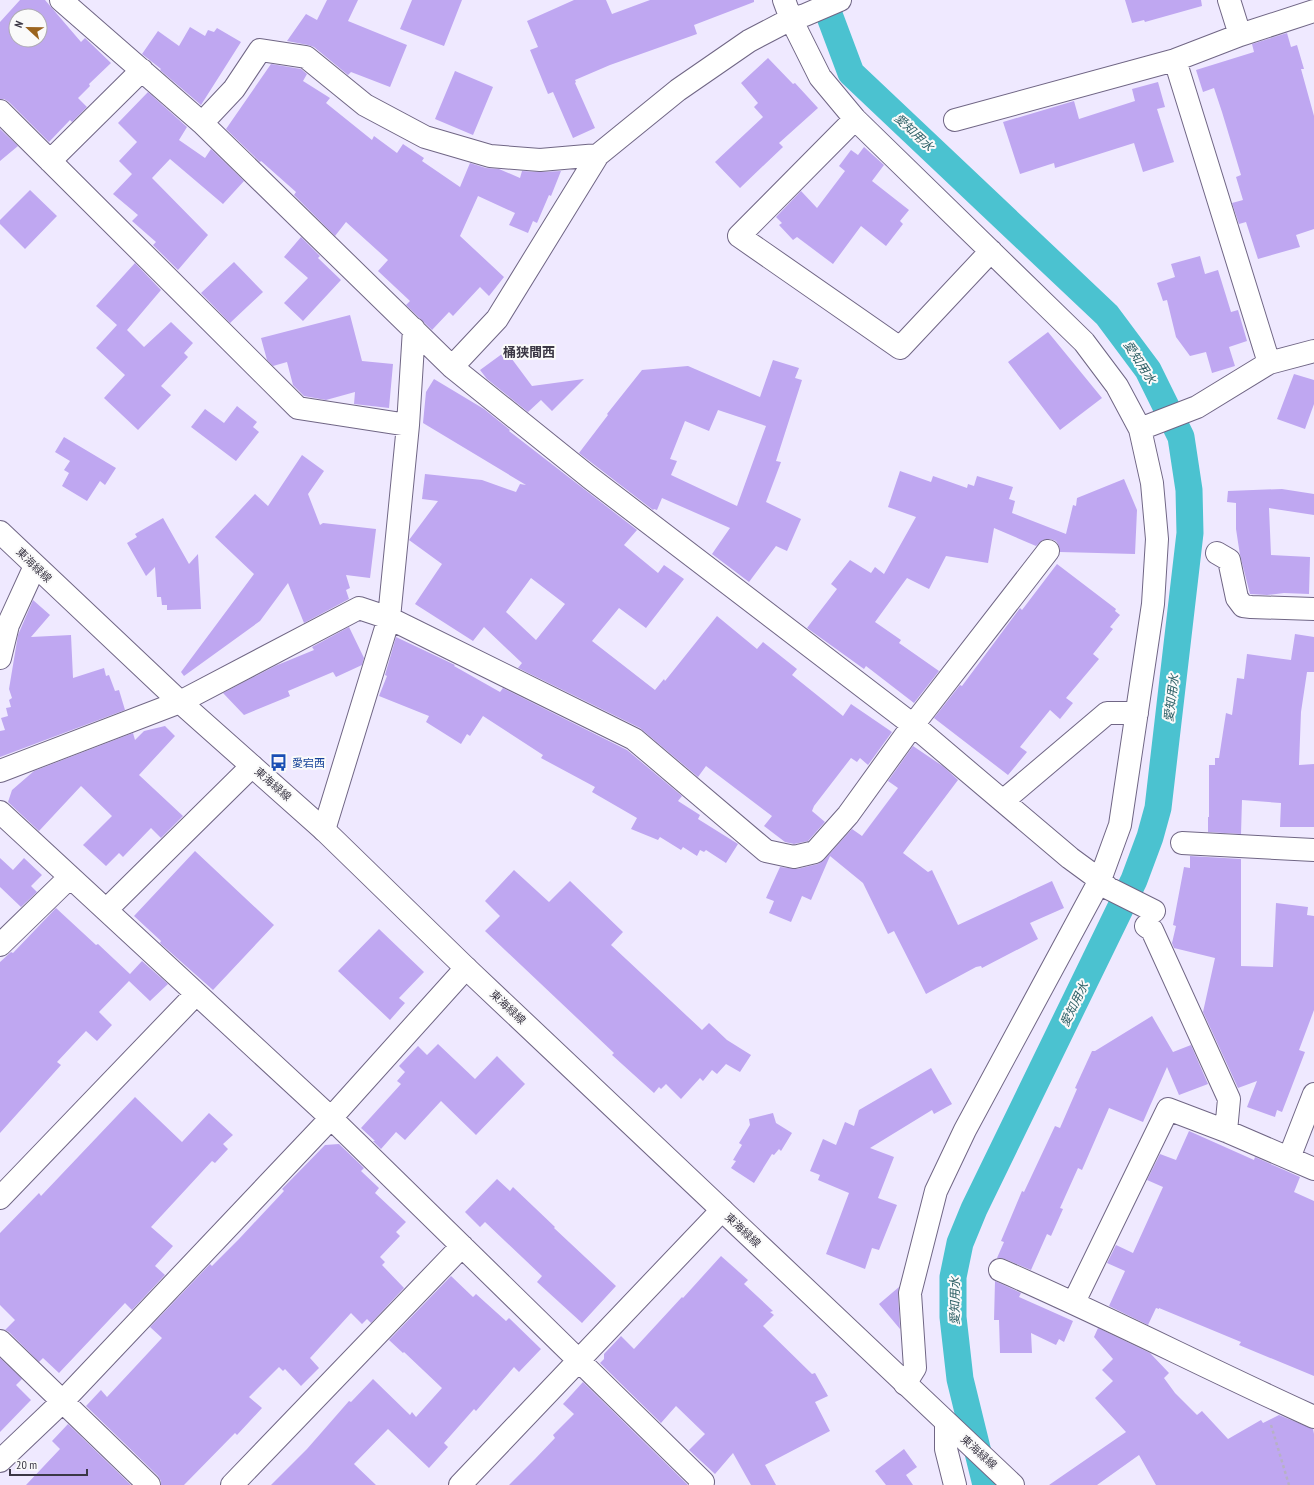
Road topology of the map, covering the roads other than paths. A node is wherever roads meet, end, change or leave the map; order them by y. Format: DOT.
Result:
graph roads {
  1 [pos="840,0"];
  2 [pos="1229,0"];
  3 [pos="63,1"];
  4 [pos="793,12"];
  5 [pos="1314,12"];
  6 [pos="1240,35"];
  7 [pos="1175,60"];
  8 [pos="142,70"];
  9 [pos="0,111"];
  10 [pos="855,119"];
  11 [pos="955,120"];
  12 [pos="202,123"];
  13 [pos="598,156"];
  14 [pos="50,161"];
  15 [pos="991,251"];
  16 [pos="414,329"];
  17 [pos="1314,351"];
  18 [pos="1268,363"];
  19 [pos="452,367"];
  20 [pos="408,425"];
  21 [pos="1140,429"];
  22 [pos="0,532"];
  23 [pos="1048,551"];
  24 [pos="1217,553"];
  25 [pos="35,566"];
  26 [pos="1314,609"];
  27 [pos="389,618"];
  28 [pos="0,658"];
  29 [pos="180,702"];
  30 [pos="1137,713"];
  31 [pos="913,724"];
  32 [pos="252,766"];
  33 [pos="0,771"];
  34 [pos="1003,801"];
  35 [pos="0,812"];
  36 [pos="324,830"];
  37 [pos="1182,843"];
  38 [pos="1314,850"];
  39 [pos="70,877"];
  40 [pos="1104,884"];
  41 [pos="106,910"];
  42 [pos="0,945"];
  43 [pos="466,968"];
  44 [pos="196,994"];
  45 [pos="1314,1094"];
  46 [pos="331,1118"];
  47 [pos="1226,1131"];
  48 [pos="1289,1158"];
  49 [pos="1314,1169"];
  50 [pos="0,1198"];
  51 [pos="722,1210"];
  52 [pos="462,1246"];
  53 [pos="1000,1270"];
  54 [pos="1074,1302"];
  55 [pos="0,1341"];
  56 [pos="578,1360"];
  57 [pos="905,1384"];
  58 [pos="62,1402"];
  59 [pos="1314,1416"];
  60 [pos="949,1426"];
  61 [pos="0,1462"];
  62 [pos="1008,1480"];
  63 [pos="149,1485"];
  64 [pos="232,1485"];
  65 [pos="460,1485"];
  66 [pos="700,1485"];
  67 [pos="956,1485"];
  1 -- 4 [label="street"];
  2 -- 6 [label="street"];
  3 -- 8 [label="street"];
  4 -- 10 [label="street"];
  4 -- 13 [label="street"];
  5 -- 6 [label="street"];
  6 -- 7 [label="street"];
  7 -- 11 [label="street"];
  7 -- 18 [label="street"];
  8 -- 12 [label="street"];
  8 -- 14 [label="street"];
  9 -- 14 [label="street"];
  10 -- 15 [label="street"];
  10 -- 15 [label="street"];
  12 -- 13 [label="street"];
  12 -- 16 [label="street"];
  13 -- 19 [label="street"];
  14 -- 20 [label="street"];
  15 -- 21 [label="street"];
  16 -- 19 [label="street"];
  16 -- 20 [label="street"];
  17 -- 18 [label="street"];
  18 -- 21 [label="street"];
  19 -- 31 [label="street"];
  20 -- 27 [label="street"];
  21 -- 30 [label="street"];
  22 -- 25 [label="street, 東海緑線"];
  23 -- 31 [label="street"];
  24 -- 26 [label="street"];
  25 -- 28 [label="street"];
  25 -- 29 [label="street, 東海緑線"];
  27 -- 29 [label="street"];
  27 -- 31 [label="street"];
  27 -- 36 [label="street"];
  29 -- 32 [label="street, 東海緑線"];
  29 -- 33 [label="street"];
  30 -- 34 [label="street"];
  30 -- 40 [label="street"];
  31 -- 34 [label="street"];
  32 -- 36 [label="street, 東海緑線"];
  32 -- 41 [label="street"];
  34 -- 40 [label="street"];
  35 -- 39 [label="street"];
  36 -- 43 [label="street, 東海緑線"];
  37 -- 38 [label="street"];
  39 -- 41 [label="street"];
  39 -- 42 [label="street"];
  40 -- 47 [label="street"];
  40 -- 57 [label="street"];
  41 -- 44 [label="street"];
  43 -- 46 [label="street"];
  43 -- 51 [label="street, 東海緑線"];
  44 -- 46 [label="street"];
  44 -- 50 [label="street"];
  45 -- 48 [label="street"];
  46 -- 52 [label="street"];
  46 -- 58 [label="street"];
  47 -- 48 [label="street"];
  47 -- 54 [label="street"];
  48 -- 49 [label="street"];
  51 -- 56 [label="street"];
  51 -- 57 [label="street, 東海緑線"];
  52 -- 56 [label="street"];
  52 -- 64 [label="street"];
  53 -- 54 [label="street"];
  54 -- 59 [label="street"];
  55 -- 58 [label="street"];
  56 -- 65 [label="street"];
  56 -- 66 [label="street"];
  57 -- 60 [label="street, 東海緑線"];
  58 -- 61 [label="street"];
  58 -- 63 [label="street"];
  60 -- 62 [label="street, 東海緑線"];
  60 -- 67 [label="street"];
}
